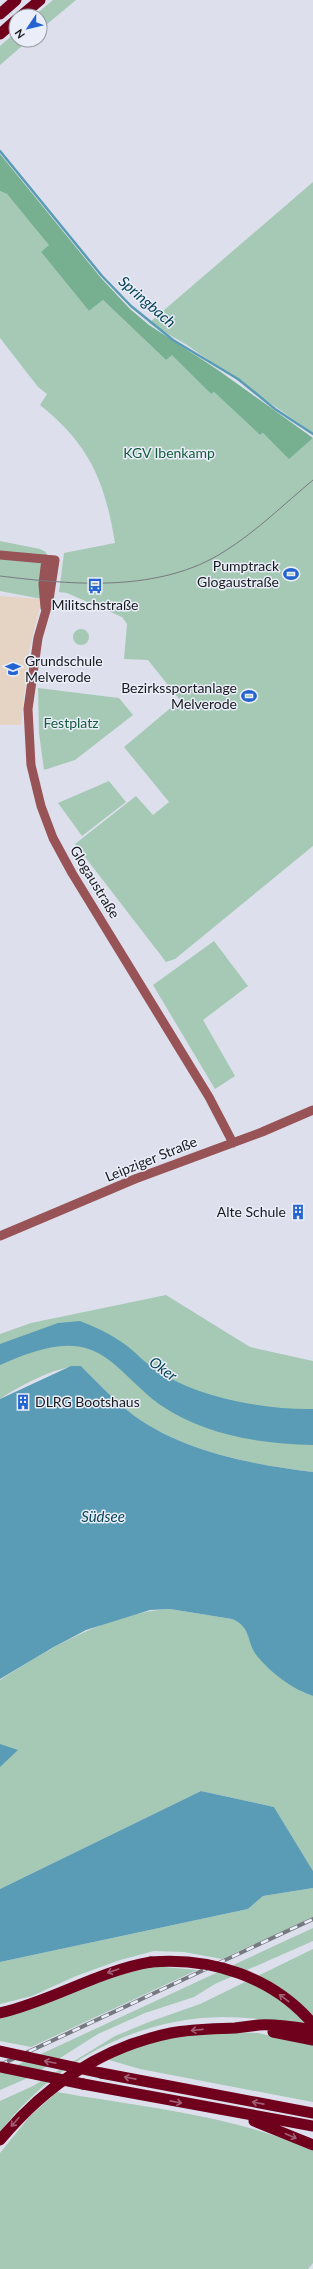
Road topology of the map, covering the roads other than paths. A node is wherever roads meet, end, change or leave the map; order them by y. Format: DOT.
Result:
graph roads {
  1 [pos="16,0"];
  2 [pos="40,0"];
  3 [pos="30,8"];
  4 [pos="0,14"];
  5 [pos="8,27"];
  6 [pos="0,34"];
  7 [pos="0,555"];
  8 [pos="313,1110"];
  9 [pos="233,1143"];
  10 [pos="0,1236"];
  11 [pos="0,2013"];
  12 [pos="313,2024"];
  13 [pos="236,2028"];
  14 [pos="313,2030"];
  15 [pos="313,2040"];
  16 [pos="0,2051"];
  17 [pos="0,2067"];
  18 [pos="229,2112"];
  19 [pos="313,2112"];
  20 [pos="313,2126"];
  21 [pos="0,2140"];
  22 [pos="313,2145"];
  1 -- 4 [label="highway"];
  2 -- 3 [label="highway"];
  5 -- 6 [label="highway"];
  7 -- 9 [label="street, Glogaustraße"];
  8 -- 9 [label="street, Leipziger Straße"];
  9 -- 10 [label="street, Leipziger Straße"];
  12 -- 11 [label="highway, one-way, bridge"];
  13 -- 14 [label="highway"];
  13 -- 15 [label="highway"];
  13 -- 21 [label="highway, one-way"];
  19 -- 16 [label="highway, one-way, bridge"];
  17 -- 18 [label="highway, one-way, bridge"];
  18 -- 20 [label="highway"];
  18 -- 22 [label="highway, one-way"];
}
